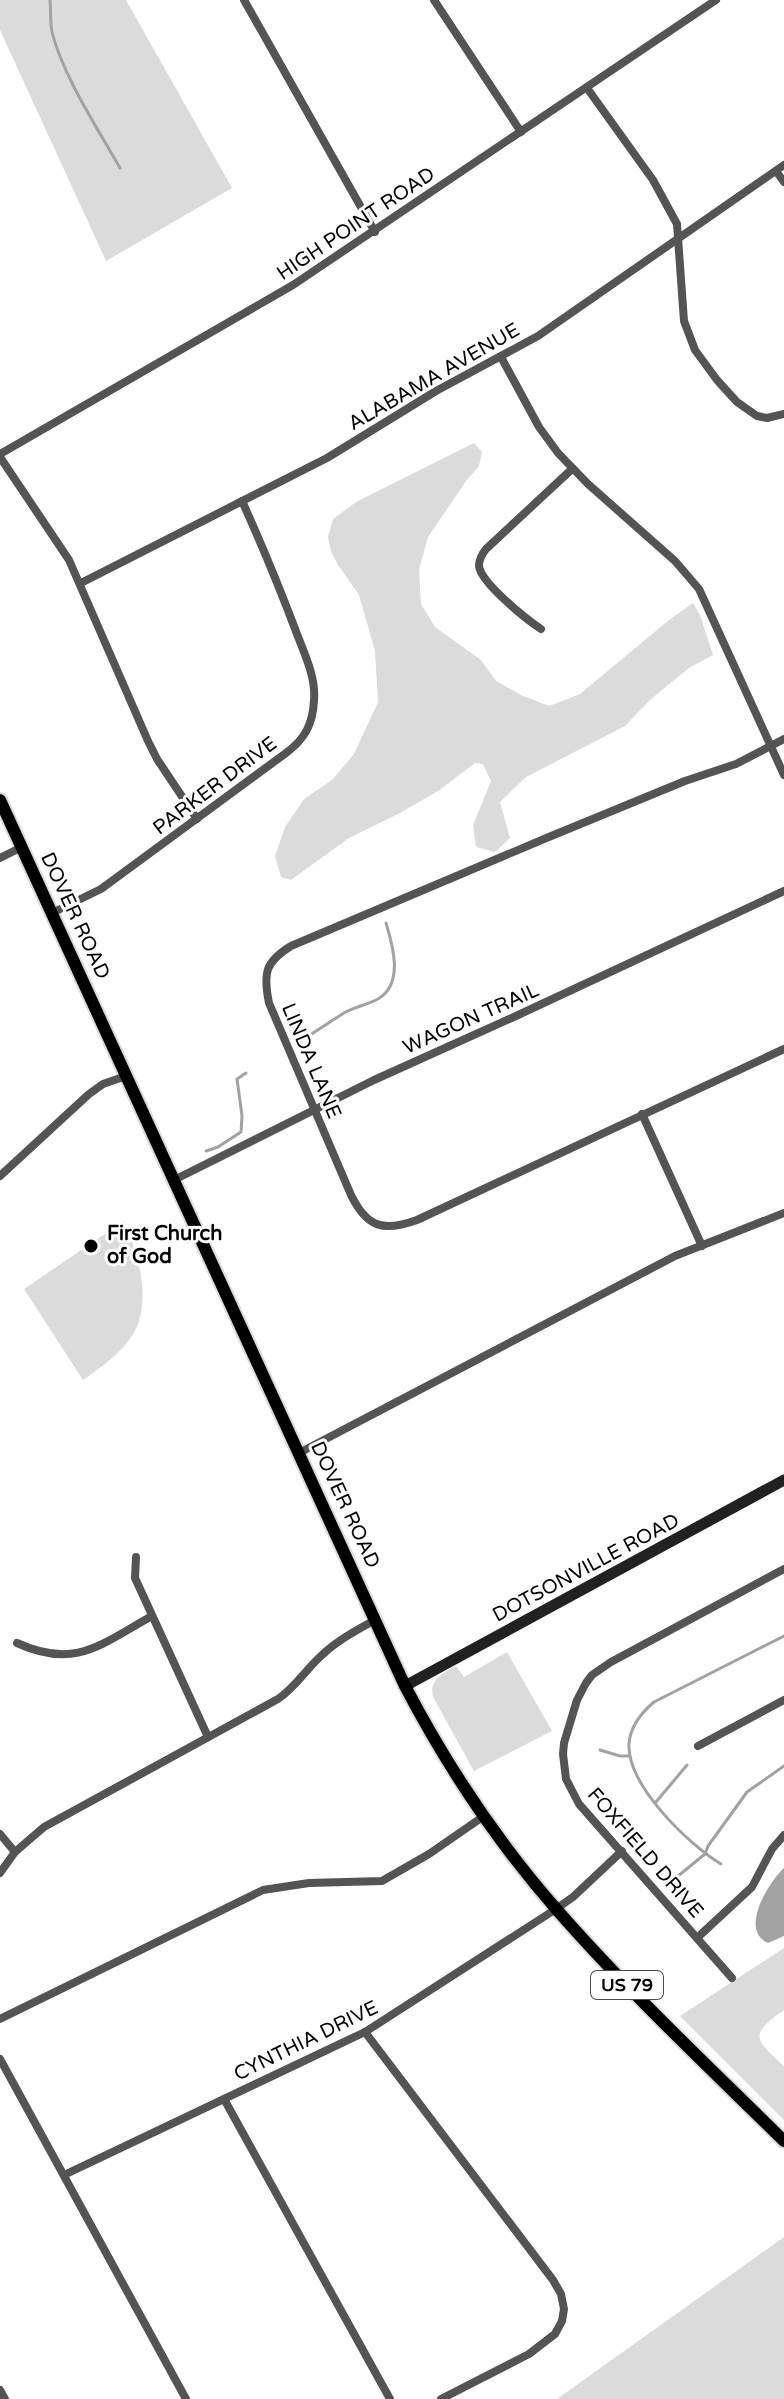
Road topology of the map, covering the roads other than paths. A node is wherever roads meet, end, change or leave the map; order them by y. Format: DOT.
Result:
graph roads {
  1 [pos="244,0"];
  2 [pos="434,0"];
  3 [pos="716,0"];
  4 [pos="587,88"];
  5 [pos="521,132"];
  6 [pos="780,168"];
  7 [pos="784,182"];
  8 [pos="375,232"];
  9 [pos="679,238"];
  10 [pos="501,357"];
  11 [pos="784,414"];
  12 [pos="0,455"];
  13 [pos="572,469"];
  14 [pos="242,501"];
  15 [pos="81,583"];
  16 [pos="541,629"];
  17 [pos="784,739"];
  18 [pos="771,745"];
  19 [pos="784,775"];
  20 [pos="0,800"];
  21 [pos="197,819"];
  22 [pos="22,847"];
  23 [pos="0,858"];
  24 [pos="784,891"];
  25 [pos="52,913"];
  26 [pos="784,1049"];
  27 [pos="126,1076"];
  28 [pos="314,1111"];
  29 [pos="642,1114"];
  30 [pos="0,1176"];
  31 [pos="174,1180"];
  32 [pos="784,1213"];
  33 [pos="702,1246"];
  34 [pos="299,1453"];
  35 [pos="784,1480"];
  36 [pos="136,1557"];
  37 [pos="784,1569"];
  38 [pos="152,1616"];
  39 [pos="375,1620"];
  40 [pos="17,1643"];
  41 [pos="405,1686"];
  42 [pos="784,1700"];
  43 [pos="208,1737"];
  44 [pos="698,1746"];
  45 [pos="484,1816"];
  46 [pos="0,1834"];
  47 [pos="784,1835"];
  48 [pos="622,1851"];
  49 [pos="15,1852"];
  50 [pos="0,1873"];
  51 [pos="556,1909"];
  52 [pos="697,1938"];
  53 [pos="732,1978"];
  54 [pos="0,2019"];
  55 [pos="365,2032"];
  56 [pos="0,2059"];
  57 [pos="224,2099"];
  58 [pos="784,2141"];
  59 [pos="64,2175"];
  60 [pos="0,2390"];
  61 [pos="5,2399"];
  62 [pos="186,2399"];
  63 [pos="390,2399"];
  64 [pos="441,2399"];
  1 -- 8 [label="street"];
  2 -- 5 [label="street"];
  3 -- 4 [label="street, HIGH POINT ROAD"];
  4 -- 5 [label="street, HIGH POINT ROAD"];
  4 -- 9 [label="street"];
  5 -- 8 [label="street, HIGH POINT ROAD"];
  6 -- 7 [label="street"];
  6 -- 9 [label="street, ALABAMA AVENUE"];
  8 -- 12 [label="street, HIGH POINT ROAD"];
  9 -- 10 [label="street, ALABAMA AVENUE"];
  9 -- 11 [label="street"];
  10 -- 13 [label="street"];
  10 -- 14 [label="street, ALABAMA AVENUE"];
  12 -- 15 [label="street"];
  13 -- 16 [label="street"];
  13 -- 18 [label="street"];
  14 -- 15 [label="street, ALABAMA AVENUE"];
  14 -- 21 [label="street, PARKER DRIVE"];
  15 -- 21 [label="street"];
  17 -- 18 [label="street, LINDA LANE"];
  18 -- 19 [label="street"];
  18 -- 28 [label="street, LINDA LANE"];
  20 -- 22 [label="main road, DOVER ROAD / US 79"];
  21 -- 25 [label="street, PARKER DRIVE"];
  22 -- 23 [label="street"];
  22 -- 25 [label="main road, DOVER ROAD / US 79"];
  24 -- 28 [label="street, WAGON TRAIL"];
  25 -- 27 [label="main road, DOVER ROAD / US 79"];
  26 -- 29 [label="street, LINDA LANE"];
  27 -- 30 [label="street"];
  27 -- 31 [label="main road, DOVER ROAD / US 79"];
  28 -- 29 [label="street, LINDA LANE"];
  28 -- 31 [label="street, WAGON TRAIL"];
  29 -- 33 [label="street"];
  31 -- 34 [label="main road, DOVER ROAD / US 79"];
  32 -- 33 [label="street"];
  33 -- 34 [label="street"];
  34 -- 39 [label="main road, DOVER ROAD / US 79"];
  35 -- 41 [label="main road, DOTSONVILLE ROAD"];
  36 -- 38 [label="street"];
  37 -- 48 [label="street, FOXFIELD DRIVE"];
  38 -- 40 [label="street"];
  38 -- 43 [label="street"];
  39 -- 41 [label="main road, DOVER ROAD / US 79"];
  39 -- 43 [label="street"];
  41 -- 45 [label="main road, DOVER ROAD / US 79"];
  42 -- 44 [label="street"];
  43 -- 49 [label="street"];
  45 -- 51 [label="main road, DOVER ROAD / US 79"];
  45 -- 54 [label="street"];
  46 -- 49 [label="street"];
  47 -- 52 [label="street"];
  48 -- 51 [label="street, CYNTHIA DRIVE"];
  48 -- 52 [label="street, FOXFIELD DRIVE"];
  49 -- 50 [label="street"];
  51 -- 55 [label="street, CYNTHIA DRIVE"];
  51 -- 58 [label="main road, DOVER ROAD / US 79"];
  52 -- 53 [label="street, FOXFIELD DRIVE"];
  55 -- 57 [label="street, CYNTHIA DRIVE"];
  55 -- 64 [label="street"];
  56 -- 59 [label="street"];
  57 -- 59 [label="street, CYNTHIA DRIVE"];
  57 -- 63 [label="street"];
  59 -- 62 [label="street"];
  60 -- 61 [label="street"];
}
